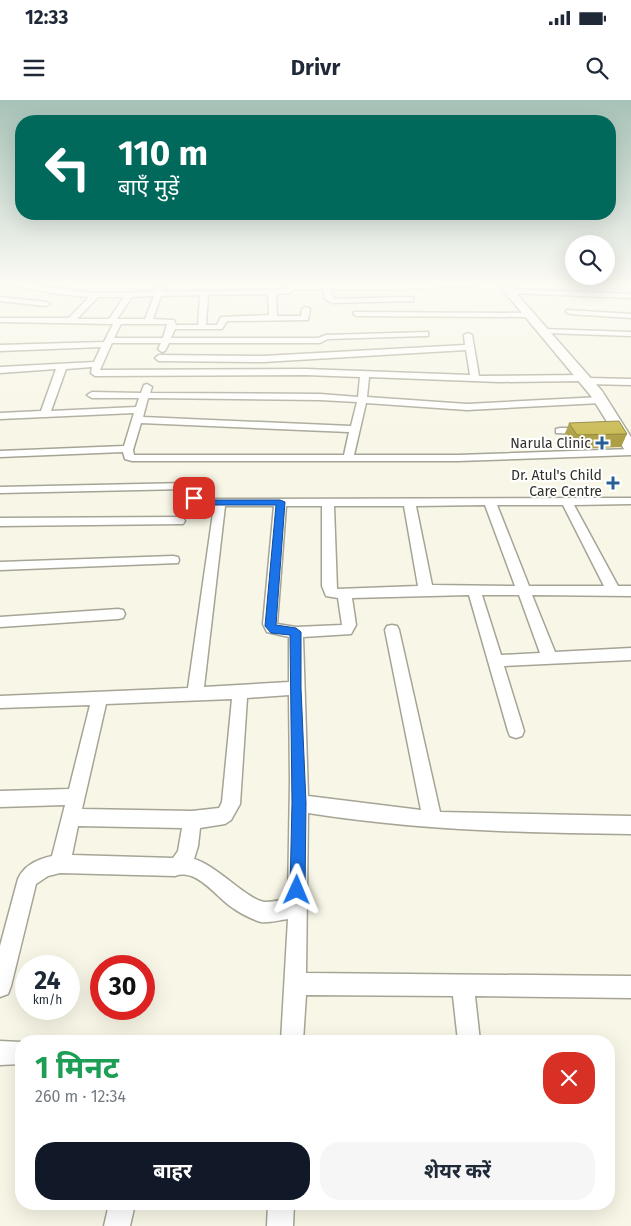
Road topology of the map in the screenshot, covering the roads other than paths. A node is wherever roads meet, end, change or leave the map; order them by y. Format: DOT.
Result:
graph roads {
  1 [pos="109,337"];
  2 [pos="167,337"];
  3 [pos="329,337"];
  4 [pos="427,337"];
  5 [pos="468,337"];
  6 [pos="550,337"];
  7 [pos="165,341"];
  8 [pos="107,342"];
  9 [pos="42,346"];
  10 [pos="469,347"];
  11 [pos="0,348"];
  12 [pos="432,349"];
  13 [pos="159,358"];
  14 [pos="36,361"];
  15 [pos="97,364"];
  16 [pos="62,366"];
  17 [pos="0,370"];
  18 [pos="153,372"];
  19 [pos="365,373"];
  20 [pos="475,378"];
  21 [pos="584,379"];
  22 [pos="631,382"];
  23 [pos="92,395"];
  24 [pos="144,396"];
  25 [pos="362,400"];
  26 [pos="601,400"];
  27 [pos="44,413"];
  28 [pos="138,415"];
  29 [pos="0,416"];
  30 [pos="355,429"];
  31 [pos="610,430"];
  32 [pos="560,431"];
  33 [pos="128,450"];
  34 [pos="631,451"];
  35 [pos="0,454"];
  36 [pos="348,459"];
  37 [pos="0,490"];
  38 [pos="631,501"];
  39 [pos="280,502"];
  40 [pos="328,502"];
  41 [pos="409,502"];
  42 [pos="490,502"];
  43 [pos="567,502"];
  44 [pos="220,503"];
  45 [pos="179,521"];
  46 [pos="0,522"];
  47 [pos="173,560"];
  48 [pos="0,566"];
  49 [pos="426,590"];
  50 [pos="474,590"];
  51 [pos="613,590"];
  52 [pos="523,591"];
  53 [pos="631,591"];
  54 [pos="344,594"];
  55 [pos="118,614"];
  56 [pos="0,622"];
  57 [pos="392,630"];
  58 [pos="296,632"];
  59 [pos="631,654"];
  60 [pos="550,659"];
  61 [pos="496,661"];
  62 [pos="296,688"];
  63 [pos="240,692"];
  64 [pos="195,694"];
  65 [pos="99,698"];
  66 [pos="0,702"];
  67 [pos="516,731"];
  68 [pos="75,797"];
  69 [pos="0,799"];
  70 [pos="299,803"];
  71 [pos="70,817"];
  72 [pos="432,819"];
  73 [pos="192,820"];
  74 [pos="631,825"];
  75 [pos="60,864"];
  76 [pos="180,864"];
  77 [pos="297,908"];
  78 [pos="296,984"];
  79 [pos="0,986"];
  80 [pos="463,987"];
  81 [pos="631,988"];
  82 [pos="292,1035"];
  83 [pos="468,1035"];
  84 [pos="0,1053"];
  85 [pos="15,1053"];
  86 [pos="121,1210"];
  87 [pos="281,1210"];
  88 [pos="117,1226"];
  89 [pos="280,1226"];
  1 -- 8 [label="street"];
  2 -- 7 [label="street"];
  3 -- 7 [label="street"];
  4 -- 12 [label="street"];
  5 -- 10 [label="street"];
  6 -- 21 [label="street"];
  7 -- 8 [label="street"];
  7 -- 13 [label="street"];
  8 -- 9 [label="street"];
  8 -- 15 [label="street"];
  9 -- 11 [label="street"];
  9 -- 14 [label="street"];
  10 -- 12 [label="street"];
  10 -- 20 [label="street"];
  12 -- 13 [label="street"];
  13 -- 18 [label="street"];
  14 -- 16 [label="street"];
  14 -- 17 [label="street"];
  15 -- 16 [label="street"];
  15 -- 18 [label="street"];
  16 -- 27 [label="street"];
  18 -- 19 [label="street"];
  18 -- 24 [label="street"];
  19 -- 20 [label="street"];
  19 -- 25 [label="street"];
  20 -- 21 [label="street"];
  21 -- 22 [label="street"];
  21 -- 26 [label="street"];
  23 -- 24 [label="street"];
  24 -- 25 [label="street"];
  24 -- 28 [label="street"];
  25 -- 26 [label="street"];
  25 -- 30 [label="street"];
  26 -- 31 [label="street"];
  27 -- 28 [label="street"];
  27 -- 29 [label="street"];
  28 -- 30 [label="street"];
  28 -- 33 [label="street"];
  30 -- 36 [label="street"];
  31 -- 32 [label="street"];
  31 -- 34 [label="street"];
  33 -- 35 [label="street"];
  33 -- 36 [label="street"];
  34 -- 36 [label="street"];
  37 -- 44 [label="street"];
  38 -- 43 [label="street"];
  39 -- 40 [label="street"];
  39 -- 44 [label="street"];
  39 -- 58 [label="street"];
  40 -- 41 [label="street"];
  40 -- 54 [label="street"];
  41 -- 42 [label="street"];
  41 -- 49 [label="street"];
  42 -- 43 [label="street"];
  42 -- 52 [label="street"];
  43 -- 51 [label="street"];
  44 -- 64 [label="street"];
  45 -- 46 [label="street"];
  47 -- 48 [label="street"];
  49 -- 50 [label="street"];
  49 -- 54 [label="street"];
  50 -- 52 [label="street"];
  50 -- 61 [label="street"];
  51 -- 52 [label="street"];
  51 -- 53 [label="street"];
  52 -- 60 [label="street"];
  54 -- 58 [label="street"];
  55 -- 56 [label="street"];
  57 -- 72 [label="street"];
  58 -- 62 [label="street"];
  59 -- 60 [label="street"];
  60 -- 61 [label="street"];
  61 -- 67 [label="street"];
  62 -- 63 [label="street"];
  62 -- 70 [label="street"];
  63 -- 64 [label="street"];
  63 -- 73 [label="street"];
  64 -- 65 [label="street"];
  65 -- 66 [label="street"];
  65 -- 68 [label="street"];
  68 -- 69 [label="street"];
  68 -- 71 [label="street"];
  70 -- 72 [label="street"];
  70 -- 77 [label="street"];
  71 -- 73 [label="street"];
  71 -- 75 [label="street"];
  72 -- 74 [label="street"];
  73 -- 76 [label="street"];
  75 -- 76 [label="street"];
  75 -- 79 [label="street"];
  76 -- 77 [label="street"];
  77 -- 78 [label="street"];
  78 -- 80 [label="street"];
  78 -- 82 [label="street"];
  80 -- 81 [label="street"];
  80 -- 83 [label="street"];
  84 -- 85 [label="street"];
  86 -- 88 [label="street"];
  87 -- 89 [label="street"];
}
